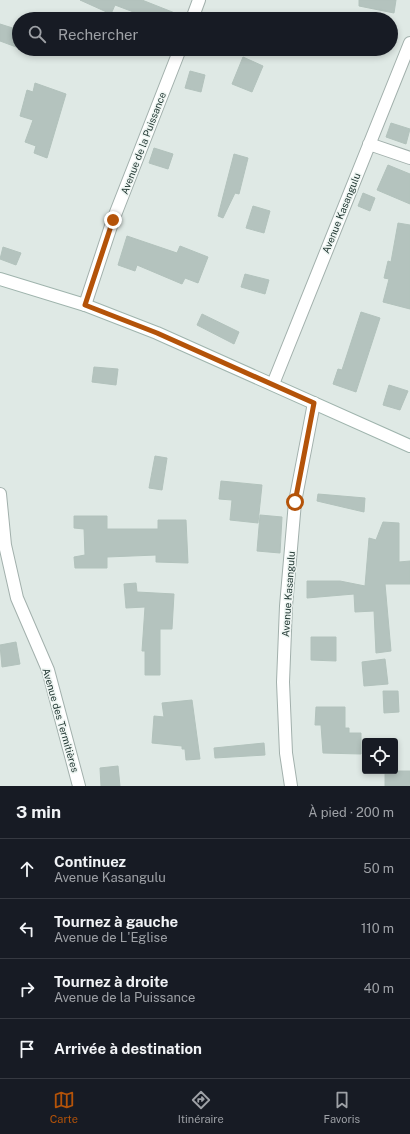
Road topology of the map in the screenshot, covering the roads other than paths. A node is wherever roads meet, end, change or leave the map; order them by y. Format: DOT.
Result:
graph roads {
  1 [pos="199,0"];
  2 [pos="195,12"];
  3 [pos="410,43"];
  4 [pos="177,56"];
  5 [pos="369,144"];
  6 [pos="410,158"];
  7 [pos="0,279"];
  8 [pos="85,305"];
  9 [pos="274,384"];
  10 [pos="314,403"];
  11 [pos="410,446"];
  12 [pos="0,494"];
  13 [pos="79,786"];
  14 [pos="291,786"];
  1 -- 2 [label="street"];
  3 -- 5 [label="street, Avenue Kasangulu"];
  4 -- 8 [label="street, Avenue de la Puissance"];
  5 -- 6 [label="street"];
  5 -- 9 [label="street, Avenue Kasangulu"];
  7 -- 8 [label="street"];
  8 -- 9 [label="street"];
  9 -- 10 [label="street"];
  10 -- 11 [label="street"];
  10 -- 14 [label="street, Avenue Kasangulu"];
  12 -- 13 [label="street, Avenue des Termitières"];
}
